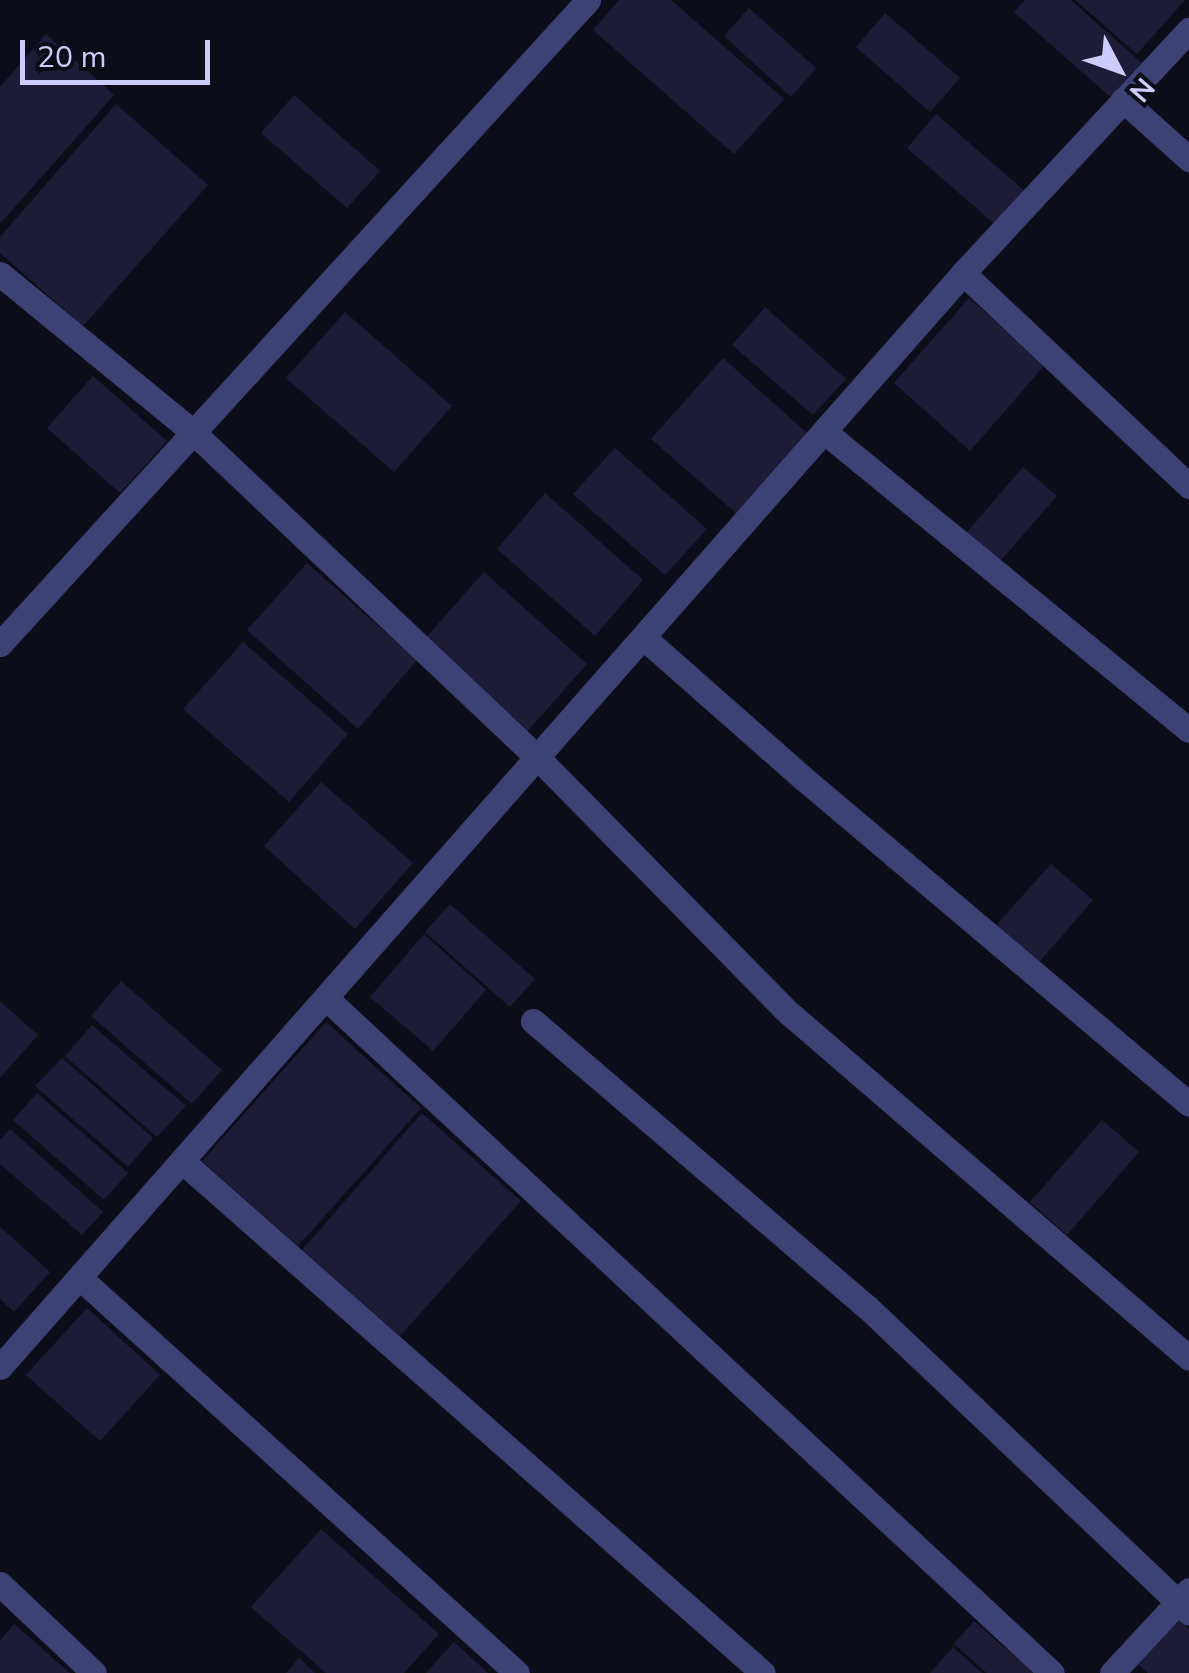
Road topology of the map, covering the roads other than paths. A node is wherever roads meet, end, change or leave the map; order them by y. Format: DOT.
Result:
graph roads {
  1 [pos="588,0"];
  2 [pos="1189,30"];
  3 [pos="1124,100"];
  4 [pos="1189,159"];
  5 [pos="963,273"];
  6 [pos="0,274"];
  7 [pos="193,432"];
  8 [pos="826,434"];
  9 [pos="1189,486"];
  10 [pos="642,637"];
  11 [pos="0,644"];
  12 [pos="1189,730"];
  13 [pos="537,757"];
  14 [pos="326,998"];
  15 [pos="533,1022"];
  16 [pos="1189,1104"];
  17 [pos="182,1161"];
  18 [pos="80,1278"];
  19 [pos="1189,1358"];
  20 [pos="0,1367"];
  21 [pos="0,1584"];
  22 [pos="1185,1602"];
  23 [pos="94,1673"];
  24 [pos="517,1673"];
  25 [pos="763,1673"];
  26 [pos="1052,1673"];
  27 [pos="1112,1673"];
  1 -- 7 [label="street"];
  2 -- 3 [label="street"];
  3 -- 4 [label="street"];
  3 -- 5 [label="street"];
  5 -- 8 [label="street"];
  5 -- 9 [label="street"];
  6 -- 7 [label="street"];
  7 -- 11 [label="street"];
  7 -- 13 [label="street"];
  8 -- 10 [label="street"];
  8 -- 12 [label="street"];
  10 -- 13 [label="street"];
  10 -- 16 [label="street"];
  13 -- 14 [label="street"];
  13 -- 19 [label="street"];
  14 -- 17 [label="street"];
  14 -- 26 [label="street"];
  15 -- 22 [label="street"];
  17 -- 18 [label="street"];
  17 -- 25 [label="street"];
  18 -- 20 [label="street"];
  18 -- 24 [label="street"];
  21 -- 23 [label="street"];
  22 -- 27 [label="street"];
}
